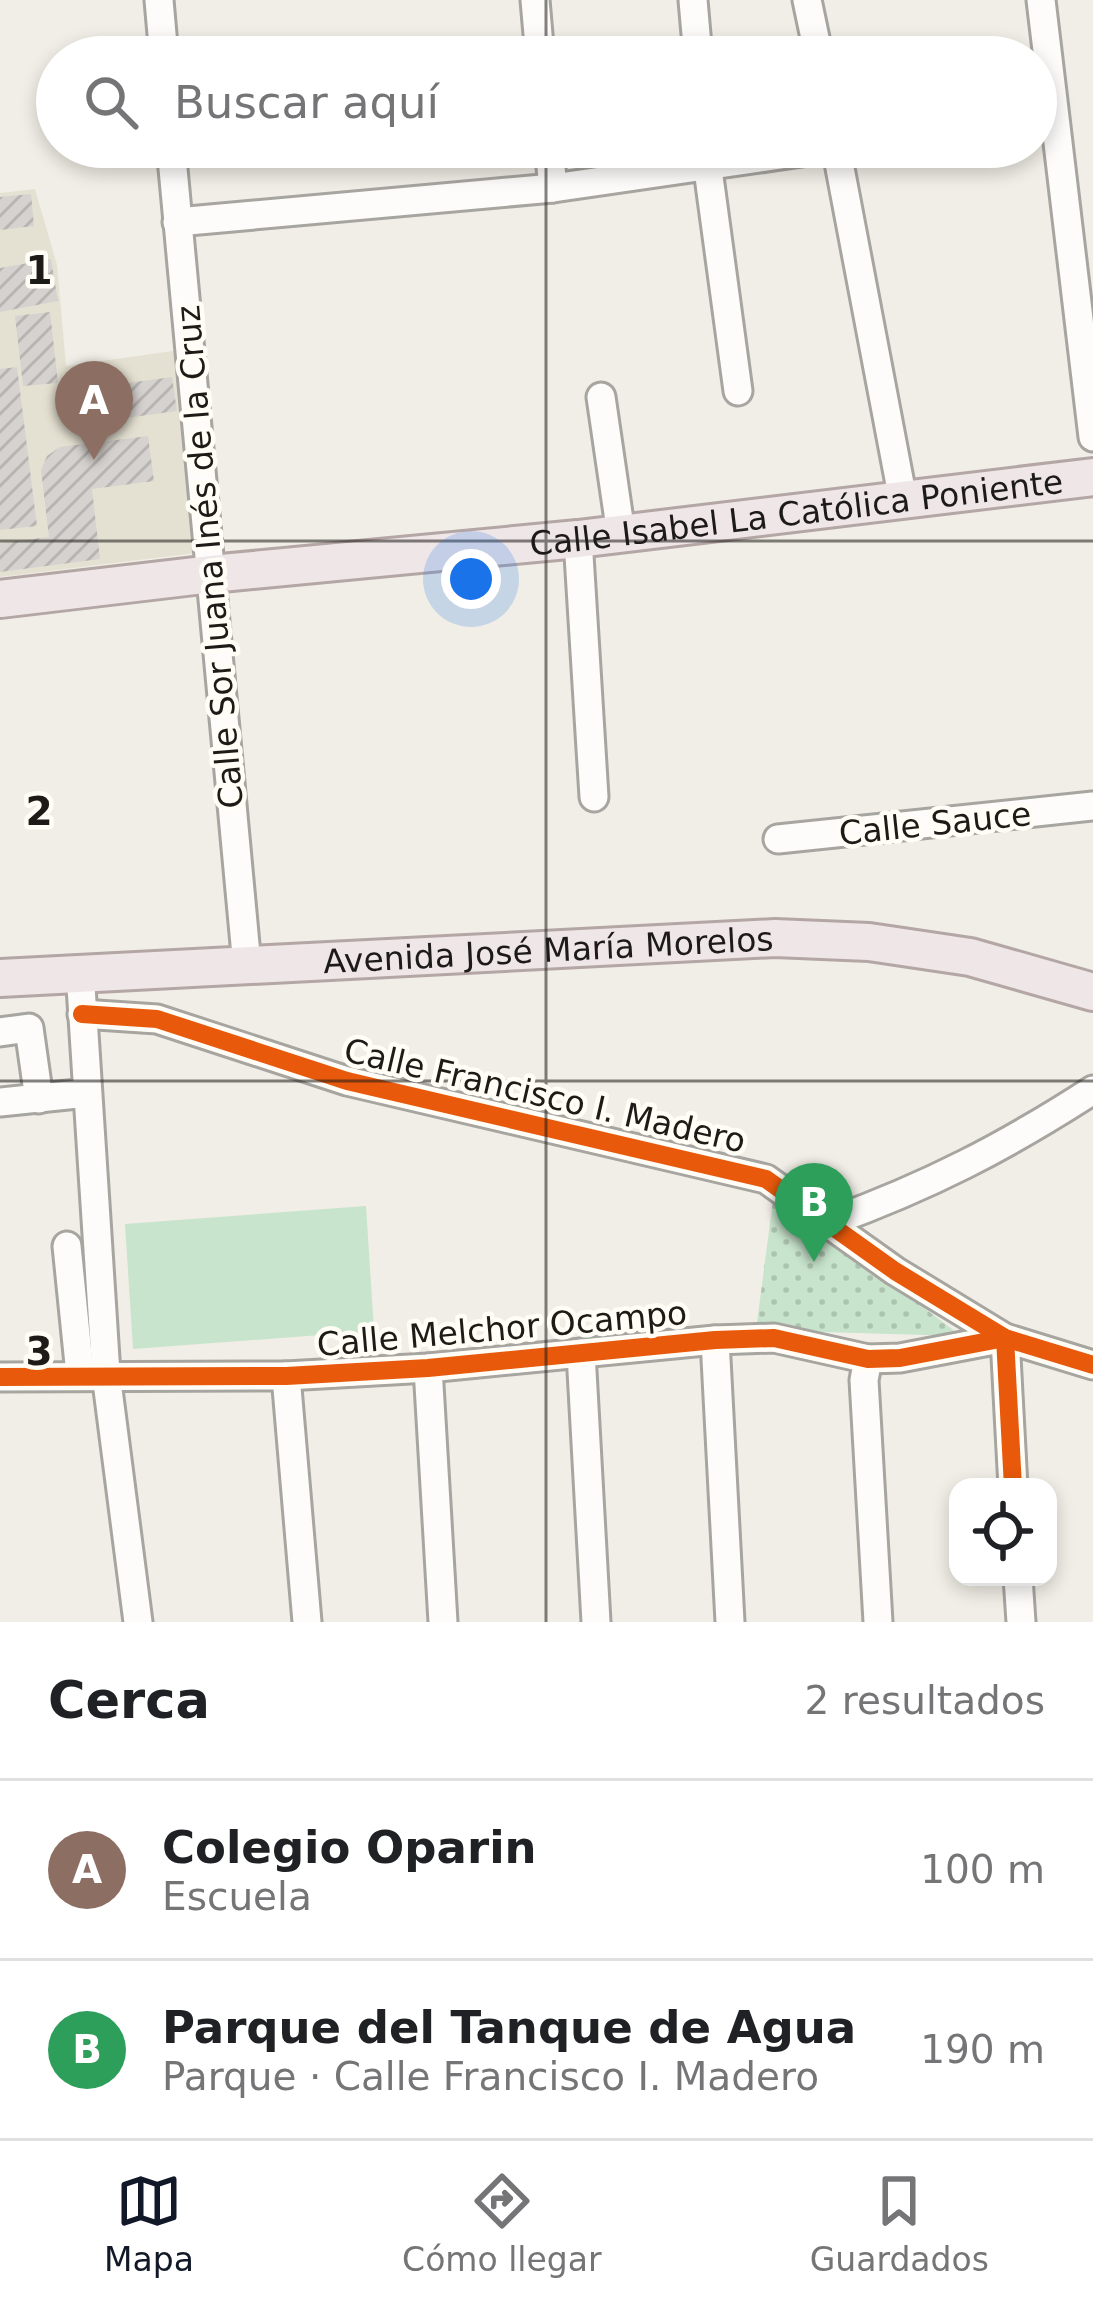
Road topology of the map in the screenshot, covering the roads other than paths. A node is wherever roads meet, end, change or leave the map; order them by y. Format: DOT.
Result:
graph roads {
  1 [pos="159,0"];
  2 [pos="535,0"];
  3 [pos="693,0"];
  4 [pos="807,0"];
  5 [pos="1041,0"];
  6 [pos="162,36"];
  7 [pos="538,36"];
  8 [pos="696,36"];
  9 [pos="815,36"];
  10 [pos="1045,36"];
  11 [pos="1057,134"];
  12 [pos="173,168"];
  13 [pos="552,168"];
  14 [pos="652,168"];
  15 [pos="708,168"];
  16 [pos="840,168"];
  17 [pos="554,188"];
  18 [pos="177,222"];
  19 [pos="738,391"];
  20 [pos="602,397"];
  21 [pos="1093,437"];
  22 [pos="1093,477"];
  23 [pos="903,500"];
  24 [pos="622,534"];
  25 [pos="578,538"];
  26 [pos="211,574"];
  27 [pos="0,599"];
  28 [pos="594,797"];
  29 [pos="1093,806"];
  30 [pos="778,839"];
  31 [pos="247,966"];
  32 [pos="80,971"];
  33 [pos="0,978"];
  34 [pos="1093,992"];
  35 [pos="82,1014"];
  36 [pos="0,1032"];
  37 [pos="1093,1090"];
  38 [pos="88,1093"];
  39 [pos="39,1099"];
  40 [pos="0,1102"];
  41 [pos="830,1222"];
  42 [pos="67,1246"];
  43 [pos="1005,1338"];
  44 [pos="716,1340"];
  45 [pos="581,1353"];
  46 [pos="868,1359"];
  47 [pos="1093,1365"];
  48 [pos="428,1368"];
  49 [pos="93,1374"];
  50 [pos="286,1376"];
  51 [pos="0,1377"];
  52 [pos="1013,1478"];
  53 [pos="1019,1586"];
  54 [pos="138,1622"];
  55 [pos="307,1622"];
  56 [pos="443,1622"];
  57 [pos="596,1622"];
  58 [pos="730,1622"];
  59 [pos="878,1622"];
  60 [pos="1021,1622"];
  1 -- 6 [label="street"];
  2 -- 7 [label="street"];
  3 -- 8 [label="street"];
  4 -- 9 [label="street"];
  5 -- 10 [label="street"];
  11 -- 21 [label="street"];
  12 -- 18 [label="street, Calle Sor Juana Inés de la Cruz"];
  13 -- 17 [label="street"];
  14 -- 17 [label="street"];
  15 -- 19 [label="street"];
  16 -- 23 [label="street"];
  17 -- 18 [label="street"];
  18 -- 26 [label="street, Calle Sor Juana Inés de la Cruz"];
  20 -- 24 [label="street"];
  22 -- 23 [label="main road, Calle Isabel La Católica Poniente"];
  23 -- 24 [label="main road, Calle Isabel La Católica Poniente"];
  24 -- 25 [label="main road, Calle Isabel La Católica Poniente"];
  25 -- 26 [label="main road, Calle Isabel La Católica Poniente"];
  25 -- 28 [label="street"];
  26 -- 27 [label="main road, Calle Isabel La Católica Poniente"];
  26 -- 31 [label="street, Calle Sor Juana Inés de la Cruz"];
  29 -- 30 [label="street, Calle Sauce"];
  31 -- 32 [label="main road, Avenida José María Morelos"];
  31 -- 34 [label="main road, Avenida José María Morelos"];
  32 -- 33 [label="main road, Avenida José María Morelos"];
  32 -- 35 [label="street"];
  35 -- 38 [label="street"];
  35 -- 41 [label="street, Calle Francisco I. Madero"];
  36 -- 39 [label="street"];
  37 -- 41 [label="street"];
  38 -- 39 [label="street"];
  38 -- 49 [label="street"];
  39 -- 40 [label="street"];
  41 -- 43 [label="street, Calle Francisco I. Madero"];
  42 -- 49 [label="street"];
  43 -- 46 [label="street, Calle Melchor Ocampo"];
  43 -- 47 [label="street, Calle Francisco I. Madero"];
  43 -- 52 [label="street"];
  44 -- 45 [label="street, Calle Melchor Ocampo"];
  44 -- 46 [label="street, Calle Melchor Ocampo"];
  44 -- 58 [label="street"];
  45 -- 48 [label="street, Calle Melchor Ocampo"];
  45 -- 57 [label="street"];
  46 -- 59 [label="street"];
  48 -- 50 [label="street, Calle Melchor Ocampo"];
  48 -- 56 [label="street"];
  49 -- 50 [label="street, Calle Melchor Ocampo"];
  49 -- 51 [label="street, Calle Melchor Ocampo"];
  49 -- 54 [label="street"];
  50 -- 55 [label="street"];
  53 -- 60 [label="street"];
}
